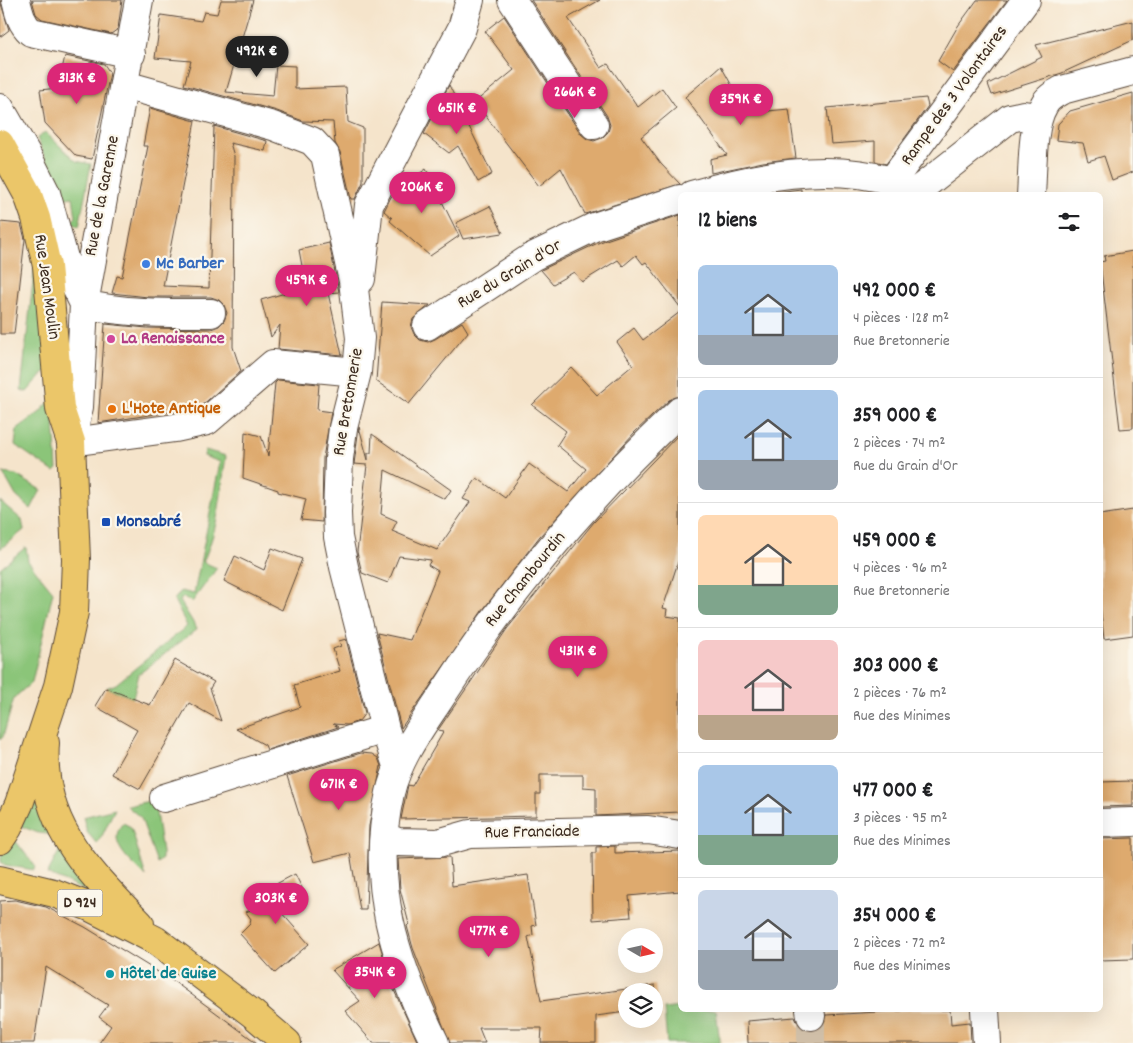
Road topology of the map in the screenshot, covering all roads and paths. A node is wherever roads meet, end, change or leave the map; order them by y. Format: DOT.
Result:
graph roads {
  1 [pos="16,0"];
  2 [pos="139,0"];
  3 [pos="470,0"];
  4 [pos="512,0"];
  5 [pos="1026,0"];
  6 [pos="131,54"];
  7 [pos="1133,71"];
  8 [pos="125,85"];
  9 [pos="0,108"];
  10 [pos="1038,118"];
  11 [pos="594,125"];
  12 [pos="0,144"];
  13 [pos="899,190"];
  14 [pos="704,192"];
  15 [pos="1031,192"];
  16 [pos="678,199"];
  17 [pos="84,304"];
  18 [pos="211,313"];
  19 [pos="357,313"];
  20 [pos="427,326"];
  21 [pos="357,372"];
  22 [pos="678,413"];
  23 [pos="71,442"];
  24 [pos="47,724"];
  25 [pos="385,729"];
  26 [pos="398,769"];
  27 [pos="164,798"];
  28 [pos="1133,822"];
  29 [pos="1103,823"];
  30 [pos="678,835"];
  31 [pos="385,837"];
  32 [pos="0,840"];
  33 [pos="0,880"];
  34 [pos="155,940"];
  35 [pos="985,1012"];
  36 [pos="287,1043"];
  37 [pos="435,1043"];
  38 [pos="987,1043"];
  1 -- 6 [label="street"];
  2 -- 6 [label="street, Rue de la Garenne"];
  3 -- 19 [label="street"];
  4 -- 11 [label="street"];
  5 -- 13 [label="street, Rampe des 3 Volontaires"];
  6 -- 8 [label="street, Rue de la Garenne"];
  7 -- 10 [label="street"];
  8 -- 17 [label="street, Rue de la Garenne"];
  8 -- 19 [label="street, Rue Bretonnerie"];
  9 -- 17 [label="street, Rue Jean Moulin"];
  10 -- 13 [label="street"];
  10 -- 15 [label="street"];
  12 -- 23 [label="main road, Rue Jean Moulin"];
  13 -- 14 [label="street"];
  16 -- 20 [label="street, Rue du Grain d'Or"];
  17 -- 18 [label="street"];
  17 -- 23 [label="street, Rue de la Garenne"];
  19 -- 21 [label="street, Rue Bretonnerie"];
  21 -- 23 [label="street"];
  21 -- 25 [label="street, Rue Bretonnerie"];
  22 -- 26 [label="street, Rue Chambourdin"];
  23 -- 24 [label="main road, Rue Jean Moulin"];
  24 -- 32 [label="main road"];
  24 -- 34 [label="main road, D 924"];
  25 -- 26 [label="street, Rue Bretonnerie"];
  25 -- 27 [label="street"];
  26 -- 31 [label="street, Rue Chambourdin"];
  28 -- 29 [label="street"];
  30 -- 31 [label="street, Rue Franciade"];
  31 -- 37 [label="street, Rue Chambourdin"];
  33 -- 34 [label="main road, D 924"];
  34 -- 36 [label="main road, D 924"];
  35 -- 38 [label="street"];
}
